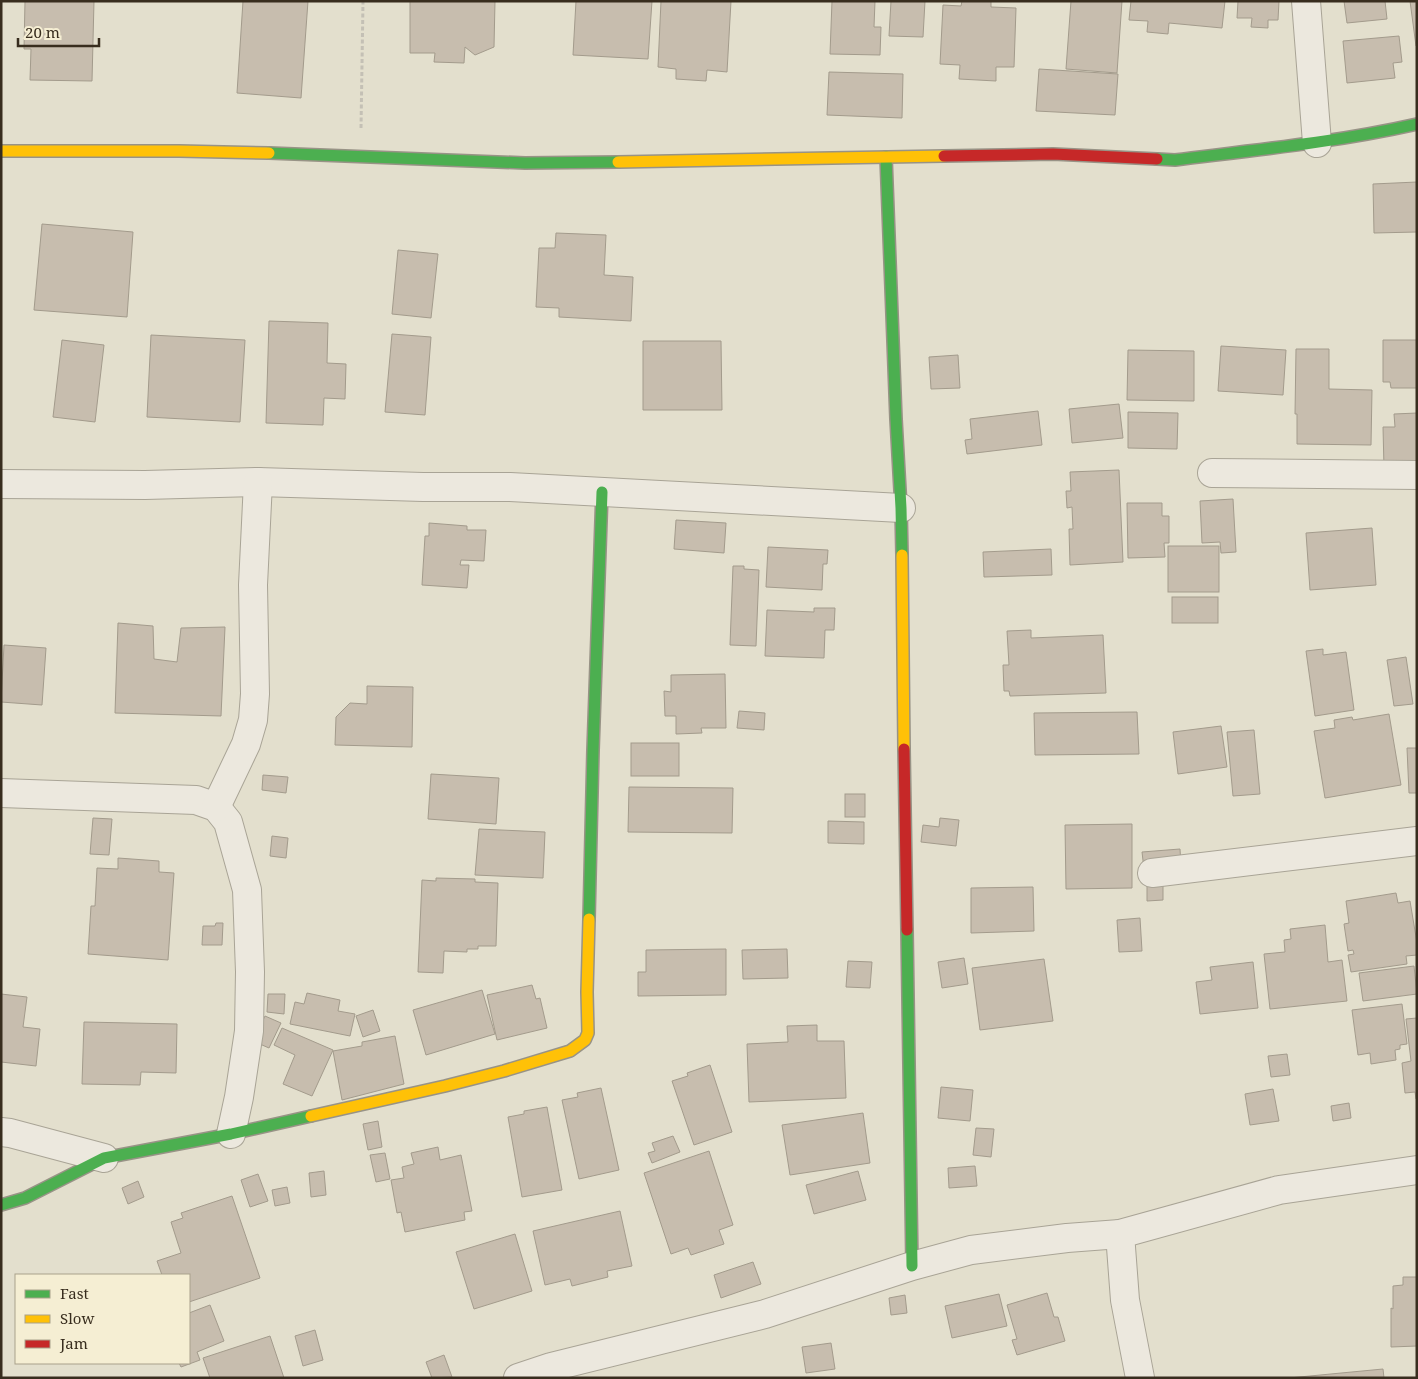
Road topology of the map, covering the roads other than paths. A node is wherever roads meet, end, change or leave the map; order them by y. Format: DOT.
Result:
graph roads {
  1 [pos="1306,1"];
  2 [pos="1417,124"];
  3 [pos="1317,143"];
  4 [pos="1,151"];
  5 [pos="886,157"];
  6 [pos="1212,473"];
  7 [pos="1417,475"];
  8 [pos="258,482"];
  9 [pos="1,484"];
  10 [pos="602,492"];
  11 [pos="901,508"];
  12 [pos="1,793"];
  13 [pos="216,807"];
  14 [pos="1417,841"];
  15 [pos="1152,873"];
  16 [pos="1,1132"];
  17 [pos="231,1134"];
  18 [pos="104,1158"];
  19 [pos="1417,1170"];
  20 [pos="1,1205"];
  21 [pos="1120,1234"];
  22 [pos="912,1266"];
  23 [pos="518,1378"];
  24 [pos="1140,1378"];
  1 -- 3 [label="street"];
  2 -- 3 [label="street"];
  3 -- 5 [label="street"];
  4 -- 5 [label="street"];
  5 -- 11 [label="street"];
  6 -- 7 [label="street"];
  8 -- 9 [label="street"];
  8 -- 10 [label="street"];
  8 -- 13 [label="street"];
  10 -- 11 [label="street"];
  10 -- 17 [label="street"];
  11 -- 22 [label="street"];
  12 -- 13 [label="street"];
  13 -- 17 [label="street"];
  14 -- 15 [label="street"];
  16 -- 18 [label="street"];
  17 -- 18 [label="street"];
  18 -- 20 [label="street"];
  19 -- 21 [label="street"];
  21 -- 22 [label="street"];
  21 -- 24 [label="street"];
  22 -- 23 [label="street"];
}
